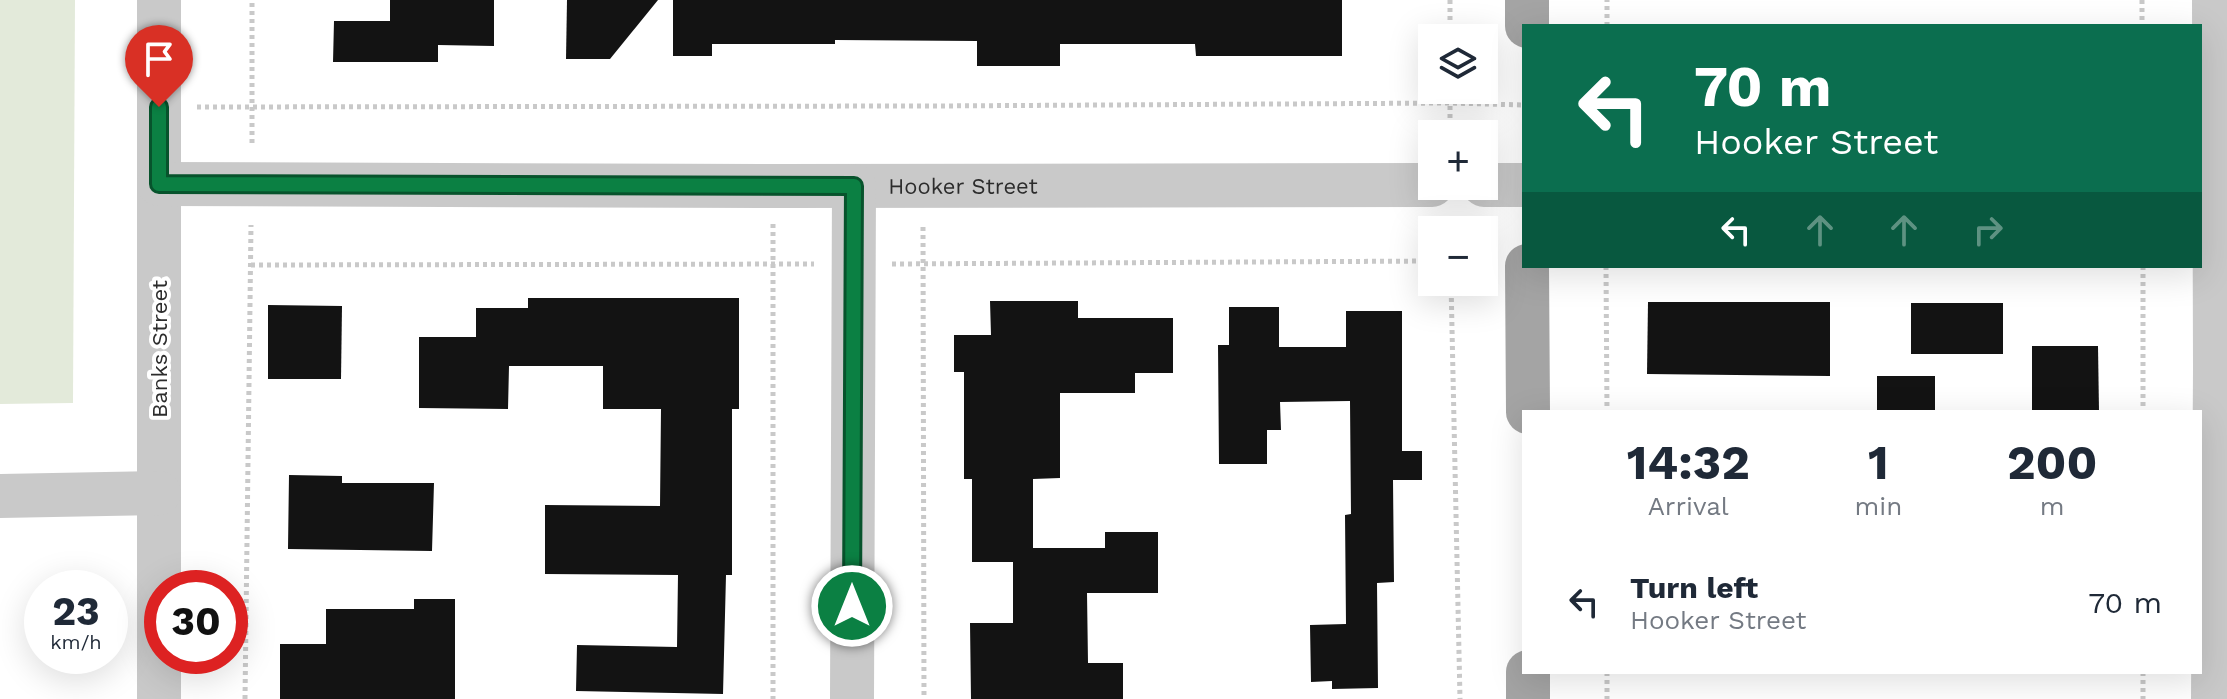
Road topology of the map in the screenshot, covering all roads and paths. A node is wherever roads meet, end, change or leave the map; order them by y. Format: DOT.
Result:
graph roads {
  1 [pos="159,0"];
  2 [pos="252,0"];
  3 [pos="1450,0"];
  4 [pos="1527,0"];
  5 [pos="1607,0"];
  6 [pos="2142,0"];
  7 [pos="2214,0"];
  8 [pos="1450,24"];
  9 [pos="1527,24"];
  10 [pos="1607,24"];
  11 [pos="2142,24"];
  12 [pos="1418,103"];
  13 [pos="1487,104"];
  14 [pos="1522,105"];
  15 [pos="159,107"];
  16 [pos="252,107"];
  17 [pos="159,184"];
  18 [pos="252,184"];
  19 [pos="1418,185"];
  20 [pos="1498,185"];
  21 [pos="1522,185"];
  22 [pos="773,186"];
  23 [pos="854,186"];
  24 [pos="923,186"];
  25 [pos="2214,191"];
  26 [pos="1527,268"];
  27 [pos="1606,268"];
  28 [pos="2143,268"];
  29 [pos="1451,296"];
  30 [pos="1528,410"];
  31 [pos="1607,410"];
  32 [pos="2143,410"];
  33 [pos="159,493"];
  34 [pos="0,496"];
  35 [pos="1528,674"];
  36 [pos="1607,674"];
  37 [pos="2143,674"];
  38 [pos="159,699"];
  39 [pos="245,699"];
  40 [pos="773,699"];
  41 [pos="852,699"];
  42 [pos="924,699"];
  43 [pos="1460,699"];
  44 [pos="1528,699"];
  45 [pos="1607,699"];
  46 [pos="2143,699"];
  47 [pos="2213,699"];
  1 -- 15 [label="street, Banks Street"];
  2 -- 16 [label="path"];
  3 -- 8 [label="path"];
  4 -- 9 [label="main road"];
  5 -- 10 [label="path"];
  6 -- 11 [label="path"];
  7 -- 25 [label="street"];
  12 -- 16 [label="path"];
  13 -- 14 [label="path"];
  15 -- 16 [label="path"];
  15 -- 17 [label="street, Banks Street"];
  16 -- 18 [label="path"];
  17 -- 18 [label="street, Hooker Street"];
  17 -- 33 [label="street, Banks Street"];
  18 -- 22 [label="street, Hooker Street"];
  18 -- 39 [label="path"];
  19 -- 24 [label="street, Hooker Street"];
  20 -- 21 [label="street"];
  22 -- 23 [label="street, Hooker Street"];
  22 -- 40 [label="path"];
  23 -- 24 [label="street, Hooker Street"];
  23 -- 41 [label="street"];
  24 -- 42 [label="path"];
  25 -- 47 [label="street"];
  26 -- 30 [label="main road"];
  27 -- 31 [label="path"];
  28 -- 32 [label="path"];
  29 -- 43 [label="path"];
  33 -- 34 [label="street"];
  33 -- 38 [label="street, Banks Street"];
  35 -- 44 [label="main road"];
  36 -- 45 [label="path"];
  37 -- 46 [label="path"];
}
